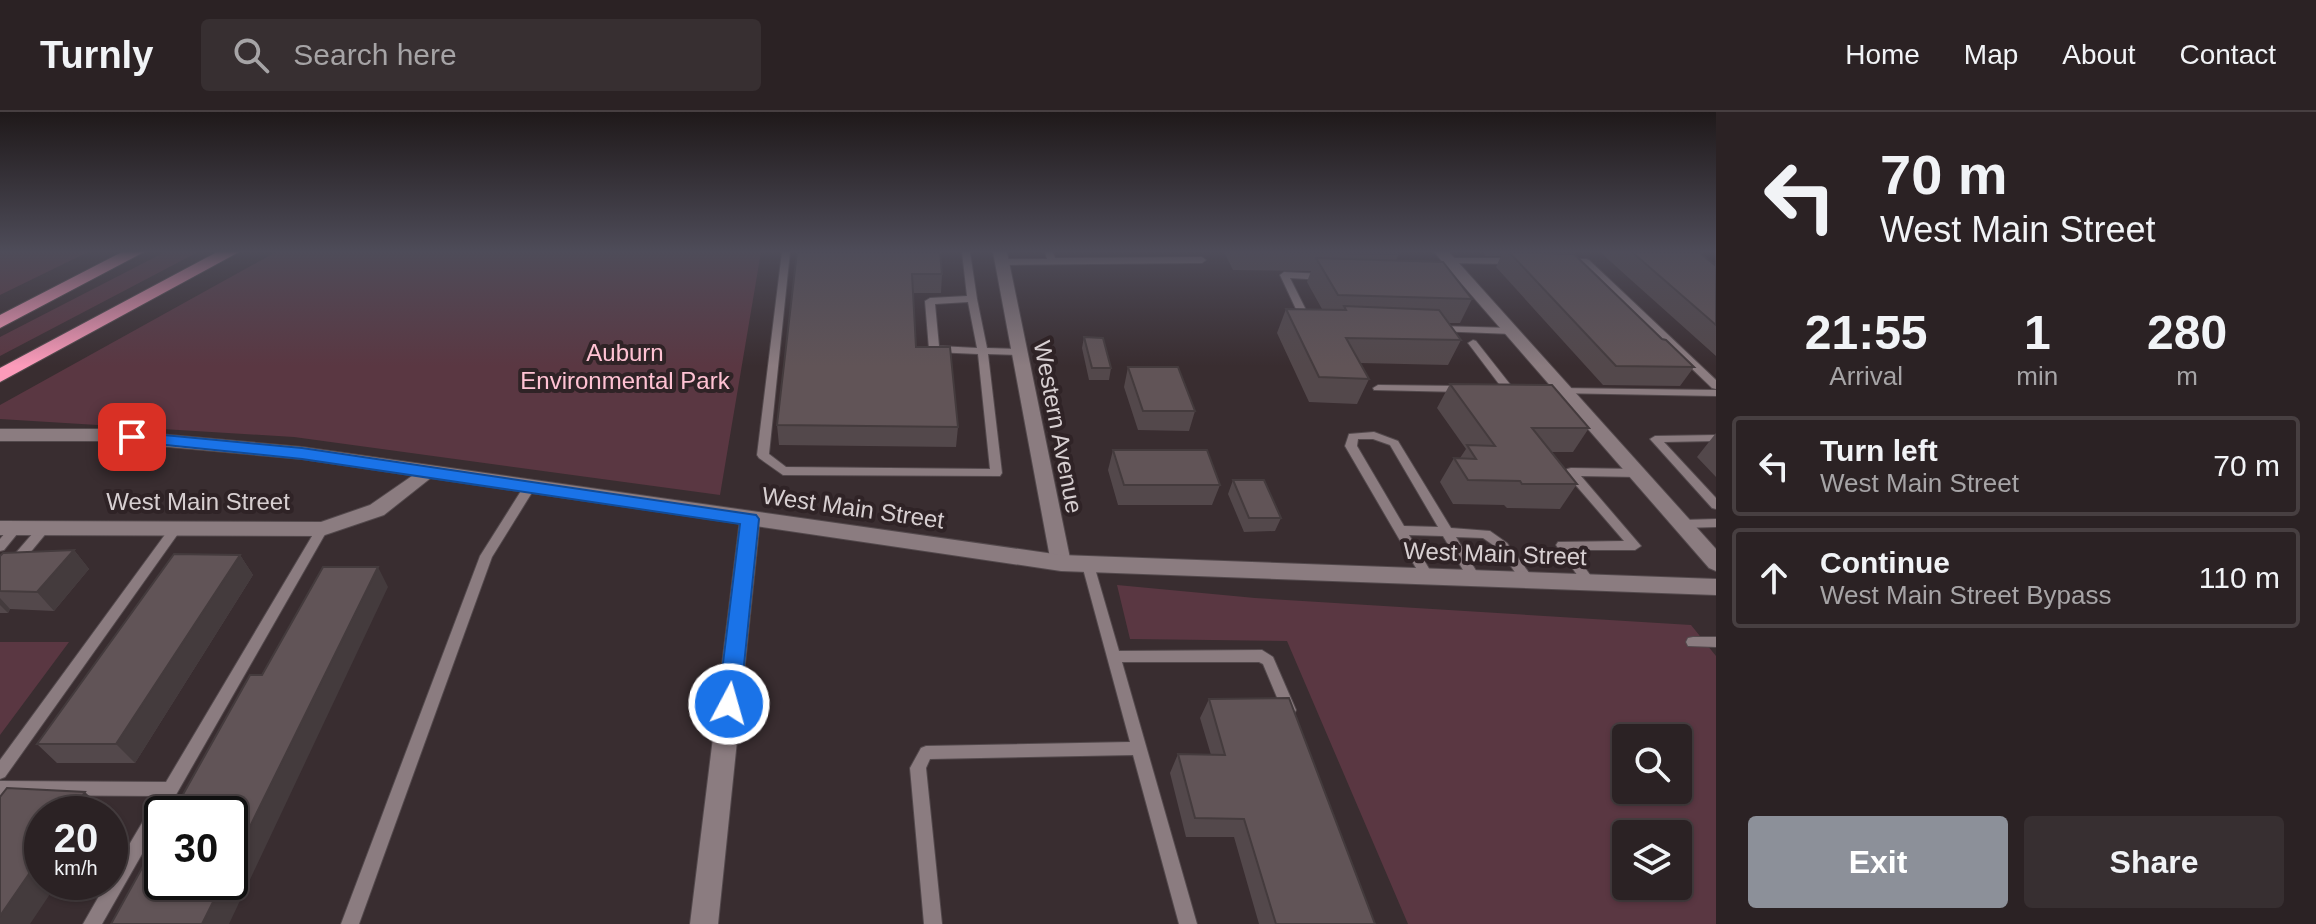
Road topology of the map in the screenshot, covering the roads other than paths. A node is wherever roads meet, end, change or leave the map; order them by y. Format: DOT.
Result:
graph roads {
  1 [pos="41,290"];
  2 [pos="62,290"];
  3 [pos="163,290"];
  4 [pos="163,290"];
  5 [pos="782,290"];
  6 [pos="971,290"];
  7 [pos="1007,290"];
  8 [pos="1291,290"];
  9 [pos="1468,290"];
  10 [pos="1615,290"];
  11 [pos="972,299"];
  12 [pos="0,309"];
  13 [pos="0,322"];
  14 [pos="1325,325"];
  15 [pos="1434,329"];
  16 [pos="1512,331"];
  17 [pos="1473,343"];
  18 [pos="983,351"];
  19 [pos="1019,352"];
  20 [pos="0,376"];
  21 [pos="1716,386"];
  22 [pos="0,388"];
  23 [pos="1378,388"];
  24 [pos="1480,389"];
  25 [pos="1494,390"];
  26 [pos="1509,390"];
  27 [pos="1523,390"];
  28 [pos="1557,390"];
  29 [pos="1716,393"];
  30 [pos="0,435"];
  31 [pos="1716,438"];
  32 [pos="425,473"];
  33 [pos="1637,473"];
  34 [pos="530,486"];
  35 [pos="1716,505"];
  36 [pos="750,519"];
  37 [pos="1716,523"];
  38 [pos="1682,524"];
  39 [pos="8,528"];
  40 [pos="44,528"];
  41 [pos="176,528"];
  42 [pos="322,529"];
  43 [pos="1400,530"];
  44 [pos="1448,531"];
  45 [pos="0,547"];
  46 [pos="1061,563"];
  47 [pos="1716,563"];
  48 [pos="1088,565"];
  49 [pos="1428,577"];
  50 [pos="1475,579"];
  51 [pos="0,580"];
  52 [pos="1528,581"];
  53 [pos="1590,583"];
  54 [pos="1716,587"];
  55 [pos="1693,642"];
  56 [pos="1716,642"];
  57 [pos="1114,657"];
  58 [pos="1298,731"];
  59 [pos="1139,748"];
  60 [pos="0,772"];
  61 [pos="0,788"];
  62 [pos="170,789"];
  63 [pos="92,924"];
  64 [pos="350,924"];
  65 [pos="704,924"];
  66 [pos="933,924"];
  67 [pos="1188,924"];
  1 -- 12 [label="highway"];
  2 -- 13 [label="highway"];
  3 -- 20 [label="highway"];
  4 -- 22 [label="highway"];
  5 -- 18 [label="lane"];
  6 -- 11 [label="lane"];
  7 -- 19 [label="street, Western Avenue"];
  8 -- 14 [label="lane"];
  9 -- 16 [label="street"];
  10 -- 21 [label="lane"];
  11 -- 18 [label="lane"];
  11 -- 18 [label="lane"];
  15 -- 16 [label="lane"];
  16 -- 28 [label="street"];
  17 -- 26 [label="lane"];
  18 -- 19 [label="lane"];
  19 -- 46 [label="street, Western Avenue"];
  23 -- 24 [label="lane"];
  25 -- 26 [label="lane"];
  26 -- 27 [label="lane"];
  28 -- 29 [label="lane"];
  28 -- 33 [label="street"];
  30 -- 32 [label="street"];
  31 -- 35 [label="lane"];
  32 -- 34 [label="street, West Main Street"];
  32 -- 42 [label="street, West Main Street"];
  33 -- 38 [label="street"];
  33 -- 53 [label="lane"];
  34 -- 36 [label="street, West Main Street"];
  34 -- 64 [label="lane"];
  36 -- 46 [label="street, West Main Street"];
  36 -- 65 [label="street"];
  37 -- 38 [label="lane"];
  38 -- 47 [label="street"];
  39 -- 40 [label="street, West Main Street"];
  39 -- 45 [label="lane"];
  40 -- 41 [label="street, West Main Street"];
  40 -- 51 [label="lane"];
  41 -- 42 [label="street, West Main Street"];
  41 -- 60 [label="lane"];
  42 -- 62 [label="lane"];
  43 -- 44 [label="lane"];
  43 -- 44 [label="lane"];
  43 -- 49 [label="lane"];
  44 -- 50 [label="lane"];
  44 -- 52 [label="lane"];
  46 -- 48 [label="street, West Main Street"];
  48 -- 49 [label="street, West Main Street"];
  48 -- 57 [label="lane"];
  49 -- 50 [label="street, West Main Street"];
  50 -- 52 [label="street, West Main Street"];
  52 -- 53 [label="street, West Main Street"];
  53 -- 54 [label="street, West Main Street"];
  55 -- 56 [label="lane"];
  57 -- 58 [label="lane"];
  57 -- 59 [label="lane"];
  59 -- 66 [label="lane"];
  59 -- 67 [label="lane"];
  61 -- 62 [label="lane"];
  62 -- 63 [label="lane"];
}
